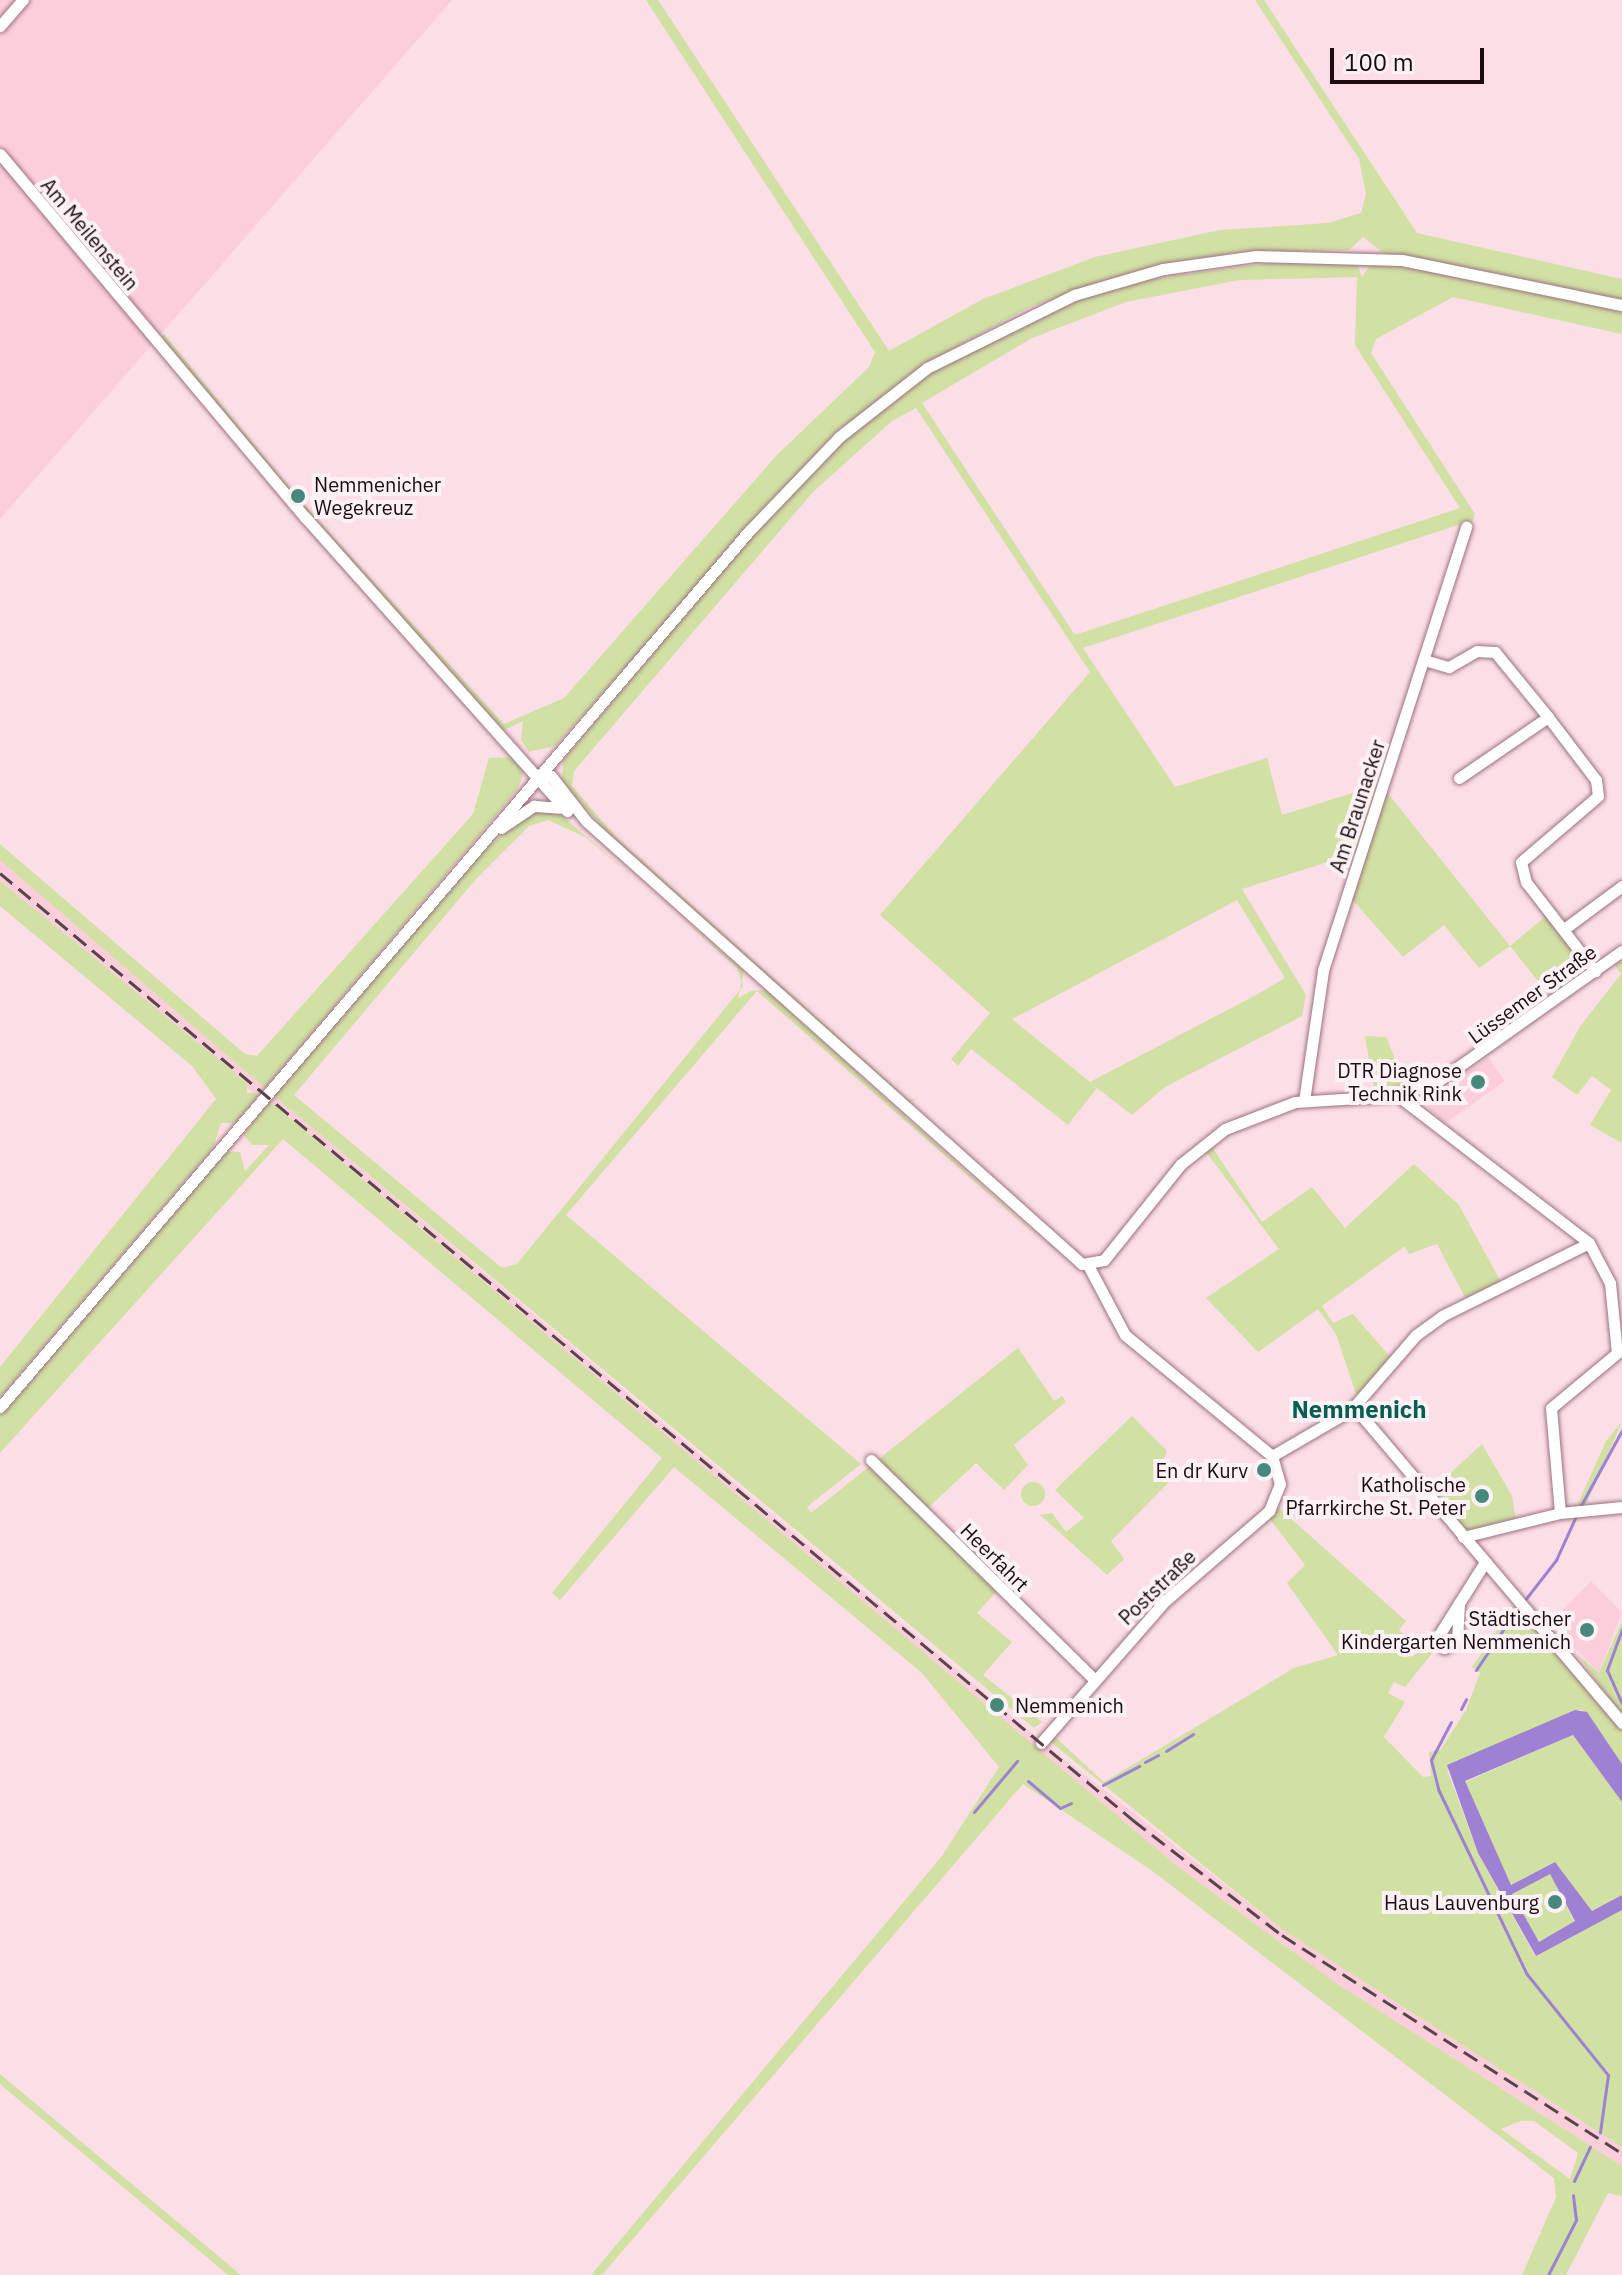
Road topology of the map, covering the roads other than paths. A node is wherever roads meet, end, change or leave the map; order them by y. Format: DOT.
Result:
graph roads {
  1 [pos="23,0"];
  2 [pos="0,26"];
  3 [pos="0,154"];
  4 [pos="1622,305"];
  5 [pos="1466,527"];
  6 [pos="1424,660"];
  7 [pos="1548,717"];
  8 [pos="540,774"];
  9 [pos="1459,778"];
  10 [pos="567,811"];
  11 [pos="586,821"];
  12 [pos="481,843"];
  13 [pos="1622,886"];
  14 [pos="1564,929"];
  15 [pos="1622,951"];
  16 [pos="1595,971"];
  17 [pos="1397,1095"];
  18 [pos="1304,1101"];
  19 [pos="1589,1243"];
  20 [pos="1088,1265"];
  21 [pos="1620,1354"];
  22 [pos="0,1407"];
  23 [pos="1351,1410"];
  24 [pos="1272,1456"];
  25 [pos="871,1460"];
  26 [pos="1622,1507"];
  27 [pos="1560,1513"];
  28 [pos="1463,1537"];
  29 [pos="1485,1562"];
  30 [pos="1459,1603"];
  31 [pos="1094,1679"];
  32 [pos="1622,1723"];
  33 [pos="1041,1743"];
  1 -- 2 [label="street"];
  3 -- 8 [label="street, Am Meilenstein"];
  4 -- 8 [label="street"];
  5 -- 6 [label="street, Am Braunacker"];
  6 -- 7 [label="street"];
  6 -- 18 [label="street, Am Braunacker"];
  7 -- 9 [label="street"];
  7 -- 14 [label="street"];
  8 -- 10 [label="street"];
  8 -- 11 [label="street"];
  8 -- 12 [label="street"];
  10 -- 11 [label="street"];
  10 -- 12 [label="street"];
  11 -- 20 [label="street"];
  12 -- 22 [label="street"];
  13 -- 14 [label="street"];
  14 -- 16 [label="street"];
  15 -- 16 [label="street, Lüssemer Straße"];
  16 -- 17 [label="street, Lüssemer Straße"];
  17 -- 18 [label="street, Lüssemer Straße"];
  17 -- 19 [label="street"];
  18 -- 20 [label="street, Lüssemer Straße"];
  19 -- 21 [label="street"];
  19 -- 23 [label="street"];
  20 -- 24 [label="street"];
  21 -- 27 [label="street"];
  23 -- 24 [label="street"];
  23 -- 28 [label="street"];
  24 -- 31 [label="street, Poststraße"];
  25 -- 31 [label="street, Heerfahrt"];
  26 -- 27 [label="street"];
  27 -- 28 [label="street"];
  28 -- 29 [label="street"];
  29 -- 30 [label="street"];
  29 -- 32 [label="street"];
  31 -- 33 [label="street, Poststraße"];
}
